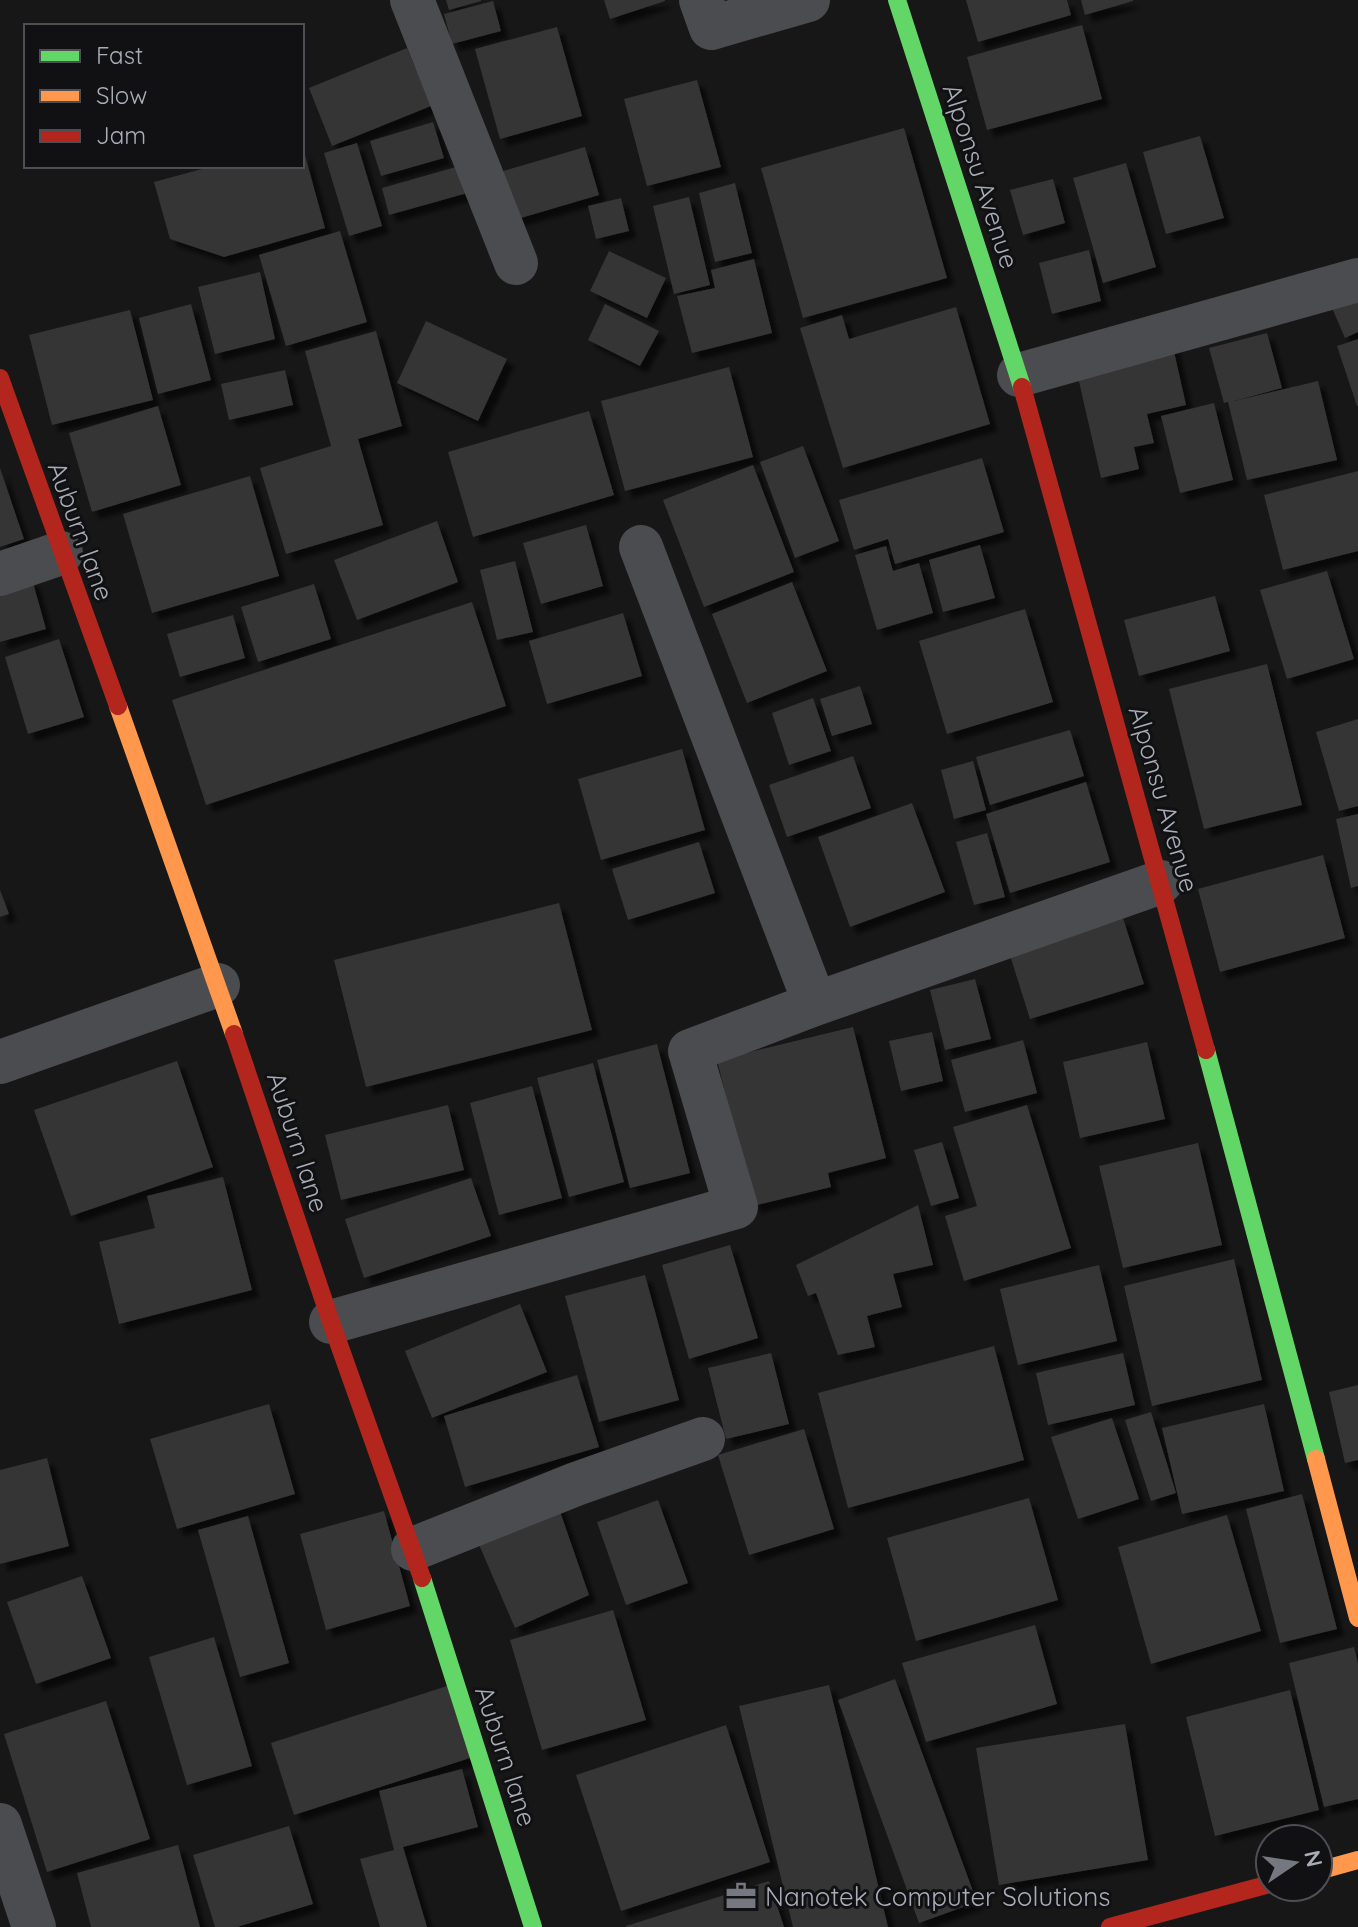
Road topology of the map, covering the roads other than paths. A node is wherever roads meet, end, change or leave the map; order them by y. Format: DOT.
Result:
graph roads {
  1 [pos="412,0"];
  2 [pos="701,0"];
  3 [pos="808,0"];
  4 [pos="897,0"];
  5 [pos="516,263"];
  6 [pos="1358,280"];
  7 [pos="1019,375"];
  8 [pos="0,378"];
  9 [pos="641,547"];
  10 [pos="61,553"];
  11 [pos="0,574"];
  12 [pos="1161,882"];
  13 [pos="218,985"];
  14 [pos="815,1004"];
  15 [pos="0,1062"];
  16 [pos="331,1322"];
  17 [pos="703,1439"];
  18 [pos="413,1549"];
  19 [pos="1358,1618"];
  20 [pos="0,1825"];
  21 [pos="1358,1860"];
  22 [pos="1334,1867"];
  23 [pos="1254,1888"];
  24 [pos="34,1927"];
  25 [pos="533,1927"];
  26 [pos="1110,1927"];
  1 -- 5 [label="street"];
  2 -- 3 [label="street"];
  4 -- 7 [label="main road, Alponsu Avenue"];
  6 -- 7 [label="street"];
  7 -- 12 [label="main road, Alponsu Avenue"];
  8 -- 10 [label="main road, Auburn lane"];
  9 -- 14 [label="street"];
  10 -- 11 [label="street"];
  10 -- 13 [label="main road, Auburn lane"];
  12 -- 14 [label="street"];
  12 -- 19 [label="main road, Alponsu Avenue"];
  13 -- 15 [label="street"];
  13 -- 16 [label="main road, Auburn lane"];
  14 -- 16 [label="street"];
  16 -- 18 [label="main road, Auburn lane"];
  17 -- 18 [label="street"];
  18 -- 25 [label="main road, Auburn lane"];
  20 -- 24 [label="street"];
  21 -- 22 [label="main road"];
  23 -- 26 [label="main road"];
}
